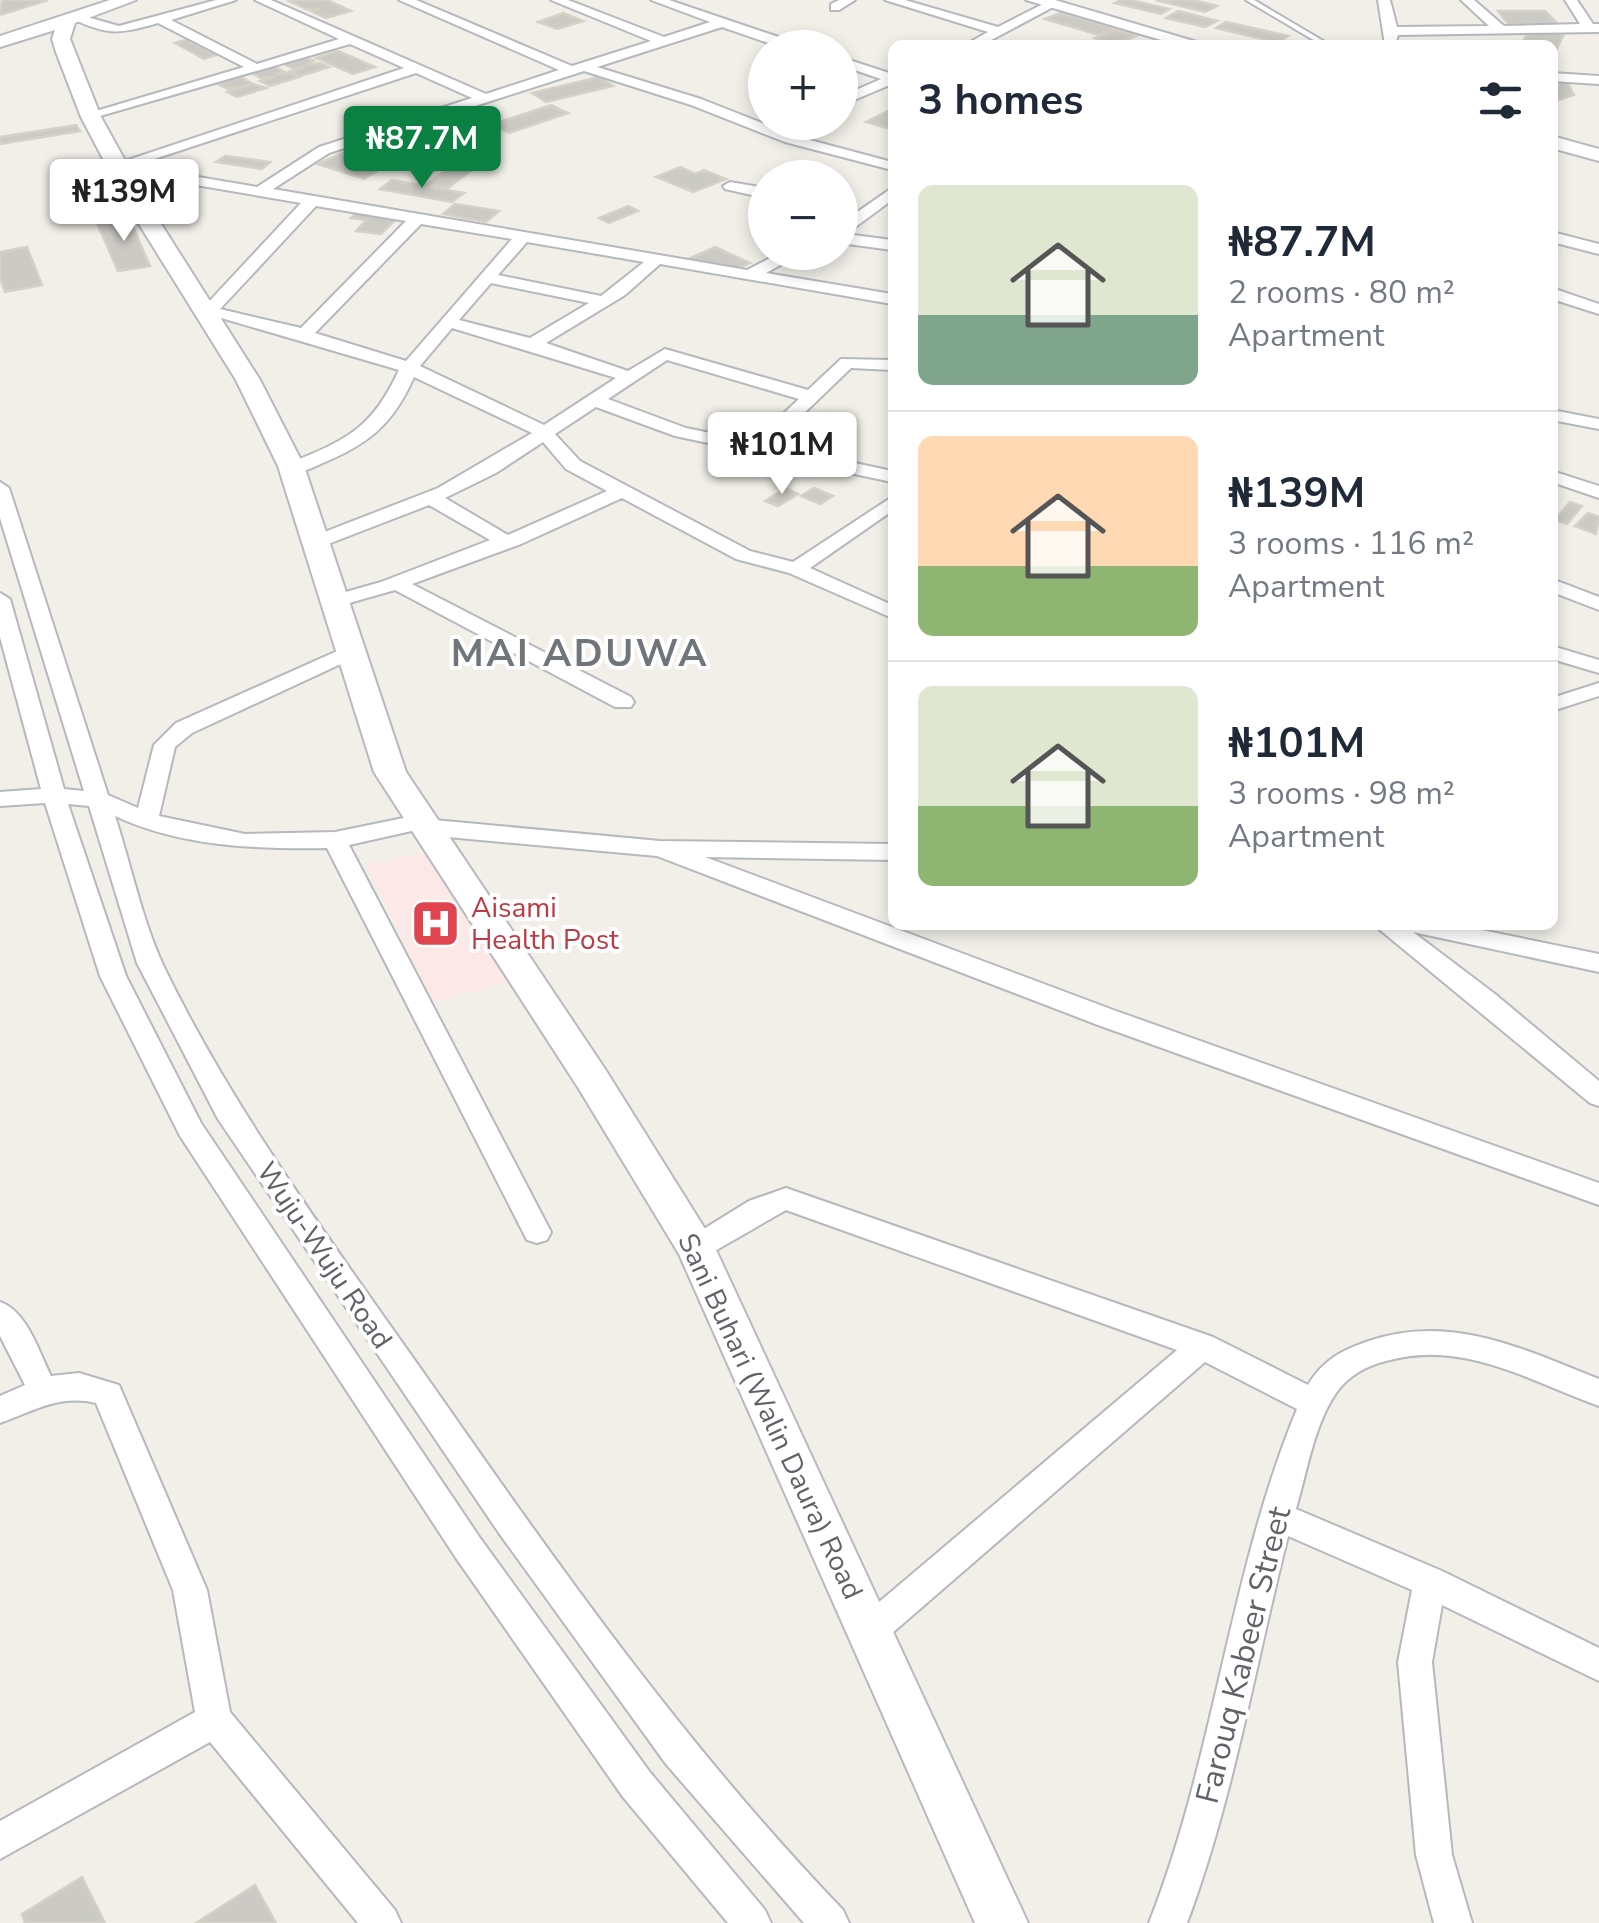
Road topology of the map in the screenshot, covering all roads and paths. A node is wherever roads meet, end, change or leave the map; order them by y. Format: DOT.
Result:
graph roads {
  1 [pos="127,0"];
  2 [pos="230,0"];
  3 [pos="260,0"];
  4 [pos="404,0"];
  5 [pos="557,0"];
  6 [pos="657,0"];
  7 [pos="849,0"];
  8 [pos="892,0"];
  9 [pos="1249,0"];
  10 [pos="1384,0"];
  11 [pos="1467,0"];
  12 [pos="1571,0"];
  13 [pos="1051,2"];
  14 [pos="835,6"];
  15 [pos="86,8"];
  16 [pos="162,20"];
  17 [pos="721,23"];
  18 [pos="1500,28"];
  19 [pos="1594,28"];
  20 [pos="999,31"];
  21 [pos="748,32"];
  22 [pos="0,38"];
  23 [pos="1391,38"];
  24 [pos="350,40"];
  25 [pos="982,40"];
  26 [pos="1194,40"];
  27 [pos="1318,40"];
  28 [pos="665,42"];
  29 [pos="858,67"];
  30 [pos="257,68"];
  31 [pos="415,69"];
  32 [pos="580,70"];
  33 [pos="888,77"];
  34 [pos="1558,77"];
  35 [pos="888,80"];
  36 [pos="1599,80"];
  37 [pos="858,94"];
  38 [pos="488,100"];
  39 [pos="92,117"];
  40 [pos="748,124"];
  41 [pos="802,140"];
  42 [pos="1558,140"];
  43 [pos="1599,151"];
  44 [pos="888,165"];
  45 [pos="119,167"];
  46 [pos="730,186"];
  47 [pos="748,190"];
  48 [pos="261,192"];
  49 [pos="888,195"];
  50 [pos="312,201"];
  51 [pos="858,212"];
  52 [pos="866,214"];
  53 [pos="420,216"];
  54 [pos="858,220"];
  55 [pos="524,235"];
  56 [pos="858,238"];
  57 [pos="1558,239"];
  58 [pos="888,244"];
  59 [pos="1599,249"];
  60 [pos="654,261"];
  61 [pos="758,270"];
  62 [pos="746,276"];
  63 [pos="486,278"];
  64 [pos="1558,295"];
  65 [pos="888,297"];
  66 [pos="602,301"];
  67 [pos="205,310"];
  68 [pos="1599,310"];
  69 [pos="448,322"];
  70 [pos="304,335"];
  71 [pos="532,344"];
  72 [pos="888,364"];
  73 [pos="409,368"];
  74 [pos="630,376"];
  75 [pos="813,397"];
  76 [pos="592,400"];
  77 [pos="1558,416"];
  78 [pos="1599,424"];
  79 [pos="546,434"];
  80 [pos="756,449"];
  81 [pos="292,469"];
  82 [pos="888,475"];
  83 [pos="1558,478"];
  84 [pos="0,488"];
  85 [pos="620,492"];
  86 [pos="1599,492"];
  87 [pos="431,498"];
  88 [pos="888,507"];
  89 [pos="504,540"];
  90 [pos="316,542"];
  91 [pos="796,569"];
  92 [pos="396,583"];
  93 [pos="1558,587"];
  94 [pos="0,599"];
  95 [pos="335,601"];
  96 [pos="1599,604"];
  97 [pos="888,610"];
  98 [pos="351,652"];
  99 [pos="1558,654"];
  100 [pos="1599,667"];
  101 [pos="1599,689"];
  102 [pos="623,702"];
  103 [pos="1558,704"];
  104 [pos="54,795"];
  105 [pos="0,799"];
  106 [pos="100,800"];
  107 [pos="146,821"];
  108 [pos="424,824"];
  109 [pos="334,840"];
  110 [pos="660,849"];
  111 [pos="888,852"];
  112 [pos="1393,930"];
  113 [pos="1461,930"];
  114 [pos="1599,963"];
  115 [pos="1599,1096"];
  116 [pos="1599,1194"];
  117 [pos="537,1232"];
  118 [pos="696,1248"];
  119 [pos="0,1314"];
  120 [pos="1202,1346"];
  121 [pos="44,1390"];
  122 [pos="1599,1393"];
  123 [pos="1315,1403"];
  124 [pos="0,1410"];
  125 [pos="1275,1516"];
  126 [pos="1430,1582"];
  127 [pos="871,1630"];
  128 [pos="1599,1666"];
  129 [pos="214,1720"];
  130 [pos="0,1840"];
  131 [pos="382,1923"];
  132 [pos="752,1923"];
  133 [pos="830,1923"];
  134 [pos="1002,1923"];
  135 [pos="1168,1923"];
  136 [pos="1453,1923"];
  1 -- 15 [label="street"];
  2 -- 16 [label="street"];
  3 -- 24 [label="street"];
  4 -- 32 [label="street"];
  5 -- 28 [label="street"];
  6 -- 17 [label="street"];
  7 -- 14 [label="street"];
  8 -- 20 [label="street"];
  9 -- 27 [label="lane"];
  10 -- 23 [label="street"];
  11 -- 18 [label="street"];
  12 -- 19 [label="street"];
  13 -- 20 [label="street"];
  13 -- 26 [label="street"];
  15 -- 16 [label="street"];
  15 -- 22 [label="street"];
  15 -- 22 [label="street"];
  15 -- 39 [label="street, Sani Buhari (Walin Daura) Road"];
  16 -- 30 [label="street"];
  17 -- 21 [label="street"];
  17 -- 28 [label="street"];
  18 -- 19 [label="street"];
  18 -- 23 [label="street"];
  20 -- 25 [label="street"];
  24 -- 30 [label="street"];
  24 -- 31 [label="street"];
  28 -- 32 [label="street"];
  29 -- 33 [label="street"];
  30 -- 39 [label="street"];
  31 -- 38 [label="street"];
  31 -- 45 [label="street"];
  32 -- 38 [label="street"];
  32 -- 40 [label="street"];
  34 -- 36 [label="street"];
  35 -- 37 [label="street"];
  38 -- 48 [label="street"];
  39 -- 45 [label="street, Sani Buhari (Walin Daura) Road"];
  41 -- 44 [label="street"];
  42 -- 43 [label="street"];
  45 -- 48 [label="street"];
  45 -- 67 [label="street, Sani Buhari (Walin Daura) Road"];
  46 -- 47 [label="street"];
  48 -- 50 [label="street"];
  49 -- 52 [label="street"];
  50 -- 53 [label="street"];
  50 -- 67 [label="street"];
  51 -- 52 [label="street"];
  52 -- 54 [label="street"];
  53 -- 55 [label="street"];
  53 -- 70 [label="street"];
  55 -- 60 [label="street"];
  55 -- 63 [label="street"];
  56 -- 58 [label="street"];
  57 -- 59 [label="street"];
  60 -- 62 [label="street"];
  60 -- 66 [label="street"];
  61 -- 62 [label="street"];
  62 -- 65 [label="street"];
  63 -- 66 [label="street"];
  63 -- 69 [label="street"];
  64 -- 68 [label="street"];
  66 -- 71 [label="street"];
  67 -- 70 [label="street"];
  67 -- 81 [label="street, Sani Buhari (Walin Daura) Road"];
  69 -- 71 [label="street"];
  69 -- 73 [label="street"];
  70 -- 73 [label="street"];
  71 -- 74 [label="street"];
  72 -- 75 [label="street"];
  73 -- 79 [label="street"];
  73 -- 81 [label="street"];
  74 -- 75 [label="street"];
  74 -- 76 [label="street"];
  75 -- 80 [label="street"];
  76 -- 79 [label="street"];
  76 -- 80 [label="street"];
  77 -- 78 [label="street"];
  79 -- 85 [label="street"];
  79 -- 87 [label="street"];
  80 -- 82 [label="street"];
  81 -- 90 [label="street, Sani Buhari (Walin Daura) Road"];
  83 -- 86 [label="street"];
  84 -- 106 [label="street, Wuju-Wuju Road"];
  85 -- 89 [label="street"];
  85 -- 91 [label="street"];
  87 -- 89 [label="street"];
  87 -- 90 [label="street"];
  88 -- 91 [label="street"];
  89 -- 92 [label="street"];
  90 -- 95 [label="street, Sani Buhari (Walin Daura) Road"];
  91 -- 97 [label="street"];
  92 -- 95 [label="street"];
  92 -- 102 [label="street"];
  93 -- 96 [label="street"];
  94 -- 104 [label="street, Wuju-Wuju Road"];
  95 -- 98 [label="street, Sani Buhari (Walin Daura) Road"];
  98 -- 107 [label="street"];
  98 -- 108 [label="street, Sani Buhari (Walin Daura) Road"];
  99 -- 100 [label="street"];
  101 -- 103 [label="street"];
  104 -- 105 [label="street"];
  104 -- 106 [label="street"];
  104 -- 132 [label="street, Wuju-Wuju Road"];
  106 -- 107 [label="street"];
  106 -- 133 [label="street, Wuju-Wuju Road"];
  107 -- 109 [label="street"];
  108 -- 109 [label="street"];
  108 -- 110 [label="street"];
  108 -- 118 [label="street, Sani Buhari (Walin Daura) Road"];
  109 -- 117 [label="street"];
  110 -- 111 [label="street"];
  110 -- 116 [label="street"];
  112 -- 115 [label="street"];
  113 -- 114 [label="street"];
  118 -- 120 [label="street"];
  118 -- 127 [label="street, Sani Buhari (Walin Daura) Road"];
  119 -- 121 [label="street"];
  120 -- 123 [label="street"];
  120 -- 127 [label="street"];
  121 -- 124 [label="street"];
  121 -- 129 [label="street"];
  122 -- 123 [label="street, Farouq Kabeer Street"];
  123 -- 125 [label="street, Farouq Kabeer Street"];
  125 -- 126 [label="street"];
  125 -- 135 [label="street, Farouq Kabeer Street"];
  126 -- 128 [label="street"];
  126 -- 136 [label="street"];
  127 -- 134 [label="street, Sani Buhari (Walin Daura) Road"];
  129 -- 130 [label="street"];
  129 -- 131 [label="street"];
}
